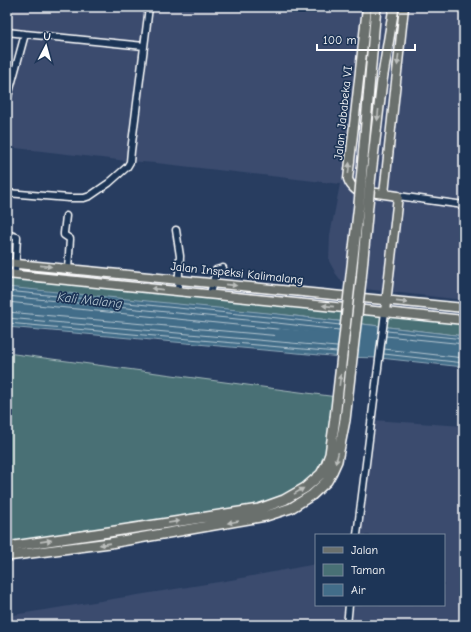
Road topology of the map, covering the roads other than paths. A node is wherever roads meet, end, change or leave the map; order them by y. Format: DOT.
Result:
graph roads {
  1 [pos="149,7"];
  2 [pos="367,7"];
  3 [pos="376,7"];
  4 [pos="394,7"];
  5 [pos="404,7"];
  6 [pos="7,32"];
  7 [pos="25,34"];
  8 [pos="144,46"];
  9 [pos="7,100"];
  10 [pos="366,182"];
  11 [pos="7,193"];
  12 [pos="384,194"];
  13 [pos="398,196"];
  14 [pos="363,204"];
  15 [pos="464,205"];
  16 [pos="66,216"];
  17 [pos="176,230"];
  18 [pos="7,234"];
  19 [pos="7,262"];
  20 [pos="16,264"];
  21 [pos="223,268"];
  22 [pos="68,269"];
  23 [pos="11,274"];
  24 [pos="179,279"];
  25 [pos="212,283"];
  26 [pos="274,289"];
  27 [pos="178,291"];
  28 [pos="210,294"];
  29 [pos="344,296"];
  30 [pos="387,300"];
  31 [pos="273,301"];
  32 [pos="342,308"];
  33 [pos="464,308"];
  34 [pos="385,314"];
  35 [pos="464,320"];
  36 [pos="357,534"];
  37 [pos="7,546"];
  38 [pos="7,556"];
  39 [pos="349,606"];
  40 [pos="347,625"];
  1 -- 8 [label="street"];
  12 -- 2 [label="main road, Jalan Jababeka VI, one-way"];
  3 -- 10 [label="highway"];
  4 -- 10 [label="highway, one-way"];
  5 -- 12 [label="main road, one-way"];
  6 -- 7 [label="street"];
  7 -- 8 [label="street"];
  7 -- 9 [label="street"];
  8 -- 11 [label="street"];
  10 -- 14 [label="highway, bridge"];
  12 -- 13 [label="main road, Jalan Jababeka VI"];
  13 -- 15 [label="street"];
  13 -- 30 [label="main road"];
  37 -- 14 [label="highway, one-way, bridge"];
  14 -- 38 [label="highway, one-way, bridge"];
  16 -- 22 [label="street"];
  17 -- 24 [label="street"];
  18 -- 20 [label="street"];
  19 -- 20 [label="main road, Jalan Inspeksi Kalimalang"];
  20 -- 22 [label="main road, Jalan Inspeksi Kalimalang, one-way"];
  20 -- 23 [label="street"];
  21 -- 25 [label="street"];
  22 -- 24 [label="main road, Jalan Inspeksi Kalimalang"];
  27 -- 23 [label="main road, Jalan Inspeksi Kalimalang, one-way"];
  24 -- 25 [label="main road, Jalan Inspeksi Kalimalang"];
  24 -- 27 [label="street"];
  25 -- 26 [label="main road, Jalan Inspeksi Kalimalang, one-way"];
  25 -- 28 [label="street"];
  26 -- 29 [label="main road, Jalan Inspeksi Kalimalang"];
  26 -- 31 [label="main road"];
  27 -- 28 [label="main road, Jalan Inspeksi Kalimalang"];
  28 -- 31 [label="main road, Jalan Inspeksi Kalimalang"];
  29 -- 30 [label="main road, Jalan Inspeksi Kalimalang"];
  29 -- 32 [label="main road"];
  30 -- 33 [label="main road, Jalan Inspeksi Kalimalang, one-way"];
  30 -- 34 [label="main road"];
  32 -- 31 [label="main road, Jalan Inspeksi Kalimalang, one-way"];
  32 -- 34 [label="main road, Jalan Inspeksi Kalimalang"];
  34 -- 35 [label="main road, Jalan Inspeksi Kalimalang"];
  34 -- 36 [label="street"];
  39 -- 40 [label="street"];
}
